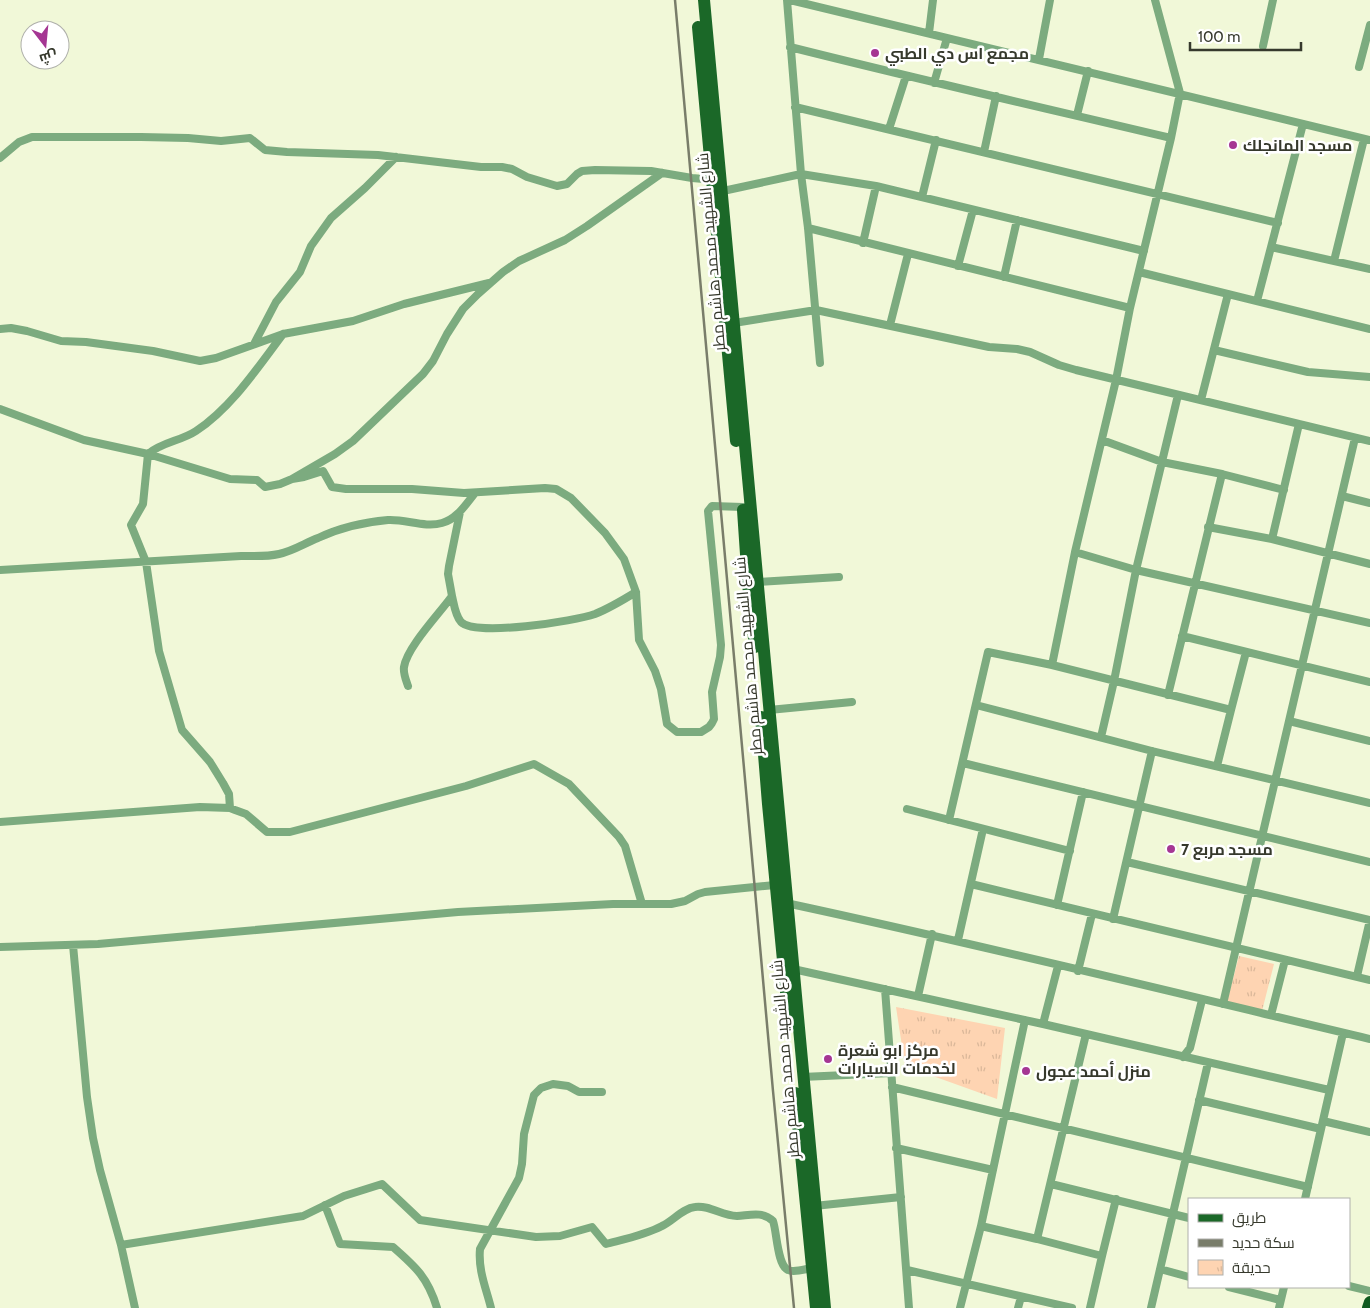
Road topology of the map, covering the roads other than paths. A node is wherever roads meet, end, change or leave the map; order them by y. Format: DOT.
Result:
graph roads {
  1 [pos="695,0"];
  2 [pos="704,0"];
  3 [pos="789,0"];
  4 [pos="933,0"];
  5 [pos="1050,0"];
  6 [pos="1155,0"];
  7 [pos="1273,0"];
  8 [pos="1370,25"];
  9 [pos="928,33"];
  10 [pos="947,38"];
  11 [pos="1263,46"];
  12 [pos="790,47"];
  13 [pos="1039,60"];
  14 [pos="1358,67"];
  15 [pos="1088,71"];
  16 [pos="906,76"];
  17 [pos="934,83"];
  18 [pos="1180,93"];
  19 [pos="996,96"];
  20 [pos="795,107"];
  21 [pos="1077,115"];
  22 [pos="1303,124"];
  23 [pos="889,129"];
  24 [pos="1171,138"];
  25 [pos="936,140"];
  26 [pos="1367,140"];
  27 [pos="984,152"];
  28 [pos="396,157"];
  29 [pos="0,158"];
  30 [pos="662,173"];
  31 [pos="801,174"];
  32 [pos="719,184"];
  33 [pos="876,186"];
  34 [pos="1157,194"];
  35 [pos="922,197"];
  36 [pos="973,210"];
  37 [pos="1017,220"];
  38 [pos="1278,222"];
  39 [pos="808,228"];
  40 [pos="863,243"];
  41 [pos="1271,247"];
  42 [pos="1144,250"];
  43 [pos="908,254"];
  44 [pos="1334,261"];
  45 [pos="958,266"];
  46 [pos="1370,270"];
  47 [pos="1139,272"];
  48 [pos="1004,277"];
  49 [pos="491,282"];
  50 [pos="1228,294"];
  51 [pos="1257,301"];
  52 [pos="1130,308"];
  53 [pos="816,310"];
  54 [pos="734,323"];
  55 [pos="890,325"];
  56 [pos="0,329"];
  57 [pos="1370,329"];
  58 [pos="283,334"];
  59 [pos="254,344"];
  60 [pos="1214,350"];
  61 [pos="820,363"];
  62 [pos="1370,377"];
  63 [pos="1116,380"];
  64 [pos="1178,395"];
  65 [pos="1201,400"];
  66 [pos="0,409"];
  67 [pos="1299,424"];
  68 [pos="1355,438"];
  69 [pos="1102,440"];
  70 [pos="1370,441"];
  71 [pos="148,454"];
  72 [pos="1162,462"];
  73 [pos="1222,474"];
  74 [pos="292,478"];
  75 [pos="1284,490"];
  76 [pos="475,493"];
  77 [pos="1342,496"];
  78 [pos="1370,503"];
  79 [pos="743,507"];
  80 [pos="460,512"];
  81 [pos="1208,527"];
  82 [pos="1272,540"];
  83 [pos="1075,552"];
  84 [pos="1329,554"];
  85 [pos="146,562"];
  86 [pos="1370,564"];
  87 [pos="0,570"];
  88 [pos="1136,570"];
  89 [pos="840,577"];
  90 [pos="757,582"];
  91 [pos="1194,583"];
  92 [pos="636,592"];
  93 [pos="452,596"];
  94 [pos="1315,610"];
  95 [pos="1370,623"];
  96 [pos="1182,636"];
  97 [pos="1246,652"];
  98 [pos="1052,665"];
  99 [pos="1302,666"];
  100 [pos="1114,681"];
  101 [pos="1370,682"];
  102 [pos="408,686"];
  103 [pos="1168,695"];
  104 [pos="852,702"];
  105 [pos="976,705"];
  106 [pos="769,710"];
  107 [pos="1231,710"];
  108 [pos="1289,721"];
  109 [pos="1101,737"];
  110 [pos="1370,741"];
  111 [pos="1152,751"];
  112 [pos="963,763"];
  113 [pos="1217,766"];
  114 [pos="1274,780"];
  115 [pos="1083,792"];
  116 [pos="1370,803"];
  117 [pos="1140,806"];
  118 [pos="230,808"];
  119 [pos="907,809"];
  120 [pos="948,820"];
  121 [pos="0,822"];
  122 [pos="983,829"];
  123 [pos="1262,835"];
  124 [pos="1070,851"];
  125 [pos="1127,862"];
  126 [pos="1370,862"];
  127 [pos="971,884"];
  128 [pos="775,885"];
  129 [pos="1250,891"];
  130 [pos="786,903"];
  131 [pos="642,904"];
  132 [pos="1058,905"];
  133 [pos="1092,914"];
  134 [pos="1113,918"];
  135 [pos="932,934"];
  136 [pos="958,940"];
  137 [pos="73,945"];
  138 [pos="0,947"];
  139 [pos="1236,948"];
  140 [pos="1285,960"];
  141 [pos="1058,966"];
  142 [pos="793,969"];
  143 [pos="1078,971"];
  144 [pos="1357,976"];
  145 [pos="1370,980"];
  146 [pos="885,989"];
  147 [pos="918,996"];
  148 [pos="1202,1000"];
  149 [pos="1223,1004"];
  150 [pos="1271,1016"];
  151 [pos="1025,1020"];
  152 [pos="1043,1024"];
  153 [pos="1343,1033"];
  154 [pos="1086,1034"];
  155 [pos="1370,1039"];
  156 [pos="1183,1057"];
  157 [pos="1208,1063"];
  158 [pos="891,1073"];
  159 [pos="802,1077"];
  160 [pos="892,1087"];
  161 [pos="1330,1090"];
  162 [pos="602,1092"];
  163 [pos="1199,1100"];
  164 [pos="1006,1114"];
  165 [pos="1322,1125"];
  166 [pos="1064,1128"];
  167 [pos="1370,1132"];
  168 [pos="896,1148"];
  169 [pos="1185,1158"];
  170 [pos="993,1170"];
  171 [pos="1051,1184"];
  172 [pos="1308,1187"];
  173 [pos="901,1197"];
  174 [pos="1305,1198"];
  175 [pos="1116,1199"];
  176 [pos="326,1205"];
  177 [pos="814,1206"];
  178 [pos="1172,1214"];
  179 [pos="1188,1218"];
  180 [pos="981,1226"];
  181 [pos="491,1231"];
  182 [pos="1037,1239"];
  183 [pos="121,1245"];
  184 [pos="1102,1256"];
  185 [pos="812,1268"];
  186 [pos="907,1270"];
  187 [pos="1160,1270"];
  188 [pos="1188,1277"];
  189 [pos="966,1283"];
  190 [pos="1350,1286"];
  191 [pos="1232,1288"];
  192 [pos="1284,1288"];
  193 [pos="1370,1291"];
  194 [pos="1021,1296"];
  195 [pos="1370,1302"];
  196 [pos="1280,1304"];
  197 [pos="135,1308"];
  198 [pos="437,1308"];
  199 [pos="491,1308"];
  200 [pos="816,1308"];
  201 [pos="825,1308"];
  202 [pos="909,1308"];
  203 [pos="960,1308"];
  204 [pos="1018,1308"];
  205 [pos="1072,1308"];
  206 [pos="1090,1308"];
  207 [pos="1151,1308"];
  208 [pos="1368,1308"];
  1 -- 32 [label="main road, شارع الشهيد محمد هاشم مطر"];
  2 -- 32 [label="main road, شارع الشهيد محمد هاشم مطر"];
  3 -- 9 [label="street"];
  3 -- 12 [label="street"];
  4 -- 9 [label="street"];
  5 -- 13 [label="street"];
  6 -- 18 [label="street"];
  7 -- 11 [label="street"];
  8 -- 14 [label="street"];
  9 -- 10 [label="street"];
  10 -- 13 [label="street"];
  10 -- 17 [label="street"];
  12 -- 16 [label="street"];
  12 -- 20 [label="street"];
  13 -- 15 [label="street"];
  15 -- 18 [label="street"];
  15 -- 21 [label="street"];
  16 -- 17 [label="street"];
  16 -- 23 [label="street"];
  17 -- 19 [label="street"];
  18 -- 22 [label="street"];
  18 -- 24 [label="street"];
  19 -- 21 [label="street"];
  19 -- 27 [label="street"];
  20 -- 23 [label="street"];
  20 -- 31 [label="street"];
  21 -- 24 [label="street"];
  22 -- 26 [label="street"];
  22 -- 38 [label="street"];
  23 -- 25 [label="street"];
  24 -- 34 [label="street"];
  25 -- 27 [label="street"];
  25 -- 35 [label="street"];
  26 -- 44 [label="street"];
  27 -- 34 [label="street"];
  28 -- 29 [label="street"];
  28 -- 30 [label="street"];
  28 -- 59 [label="street"];
  30 -- 32 [label="street"];
  30 -- 49 [label="street"];
  31 -- 32 [label="street"];
  31 -- 33 [label="street"];
  31 -- 39 [label="street"];
  32 -- 54 [label="main road, شارع الشهيد محمد هاشم مطر"];
  32 -- 79 [label="main road, شارع الشهيد محمد هاشم مطر"];
  33 -- 35 [label="street"];
  33 -- 40 [label="street"];
  34 -- 38 [label="street"];
  34 -- 42 [label="street"];
  35 -- 36 [label="street"];
  36 -- 37 [label="street"];
  36 -- 45 [label="street"];
  37 -- 42 [label="street"];
  37 -- 48 [label="street"];
  38 -- 41 [label="street"];
  39 -- 40 [label="street"];
  39 -- 53 [label="street"];
  40 -- 43 [label="street"];
  41 -- 44 [label="street"];
  41 -- 51 [label="street"];
  42 -- 47 [label="street"];
  43 -- 45 [label="street"];
  43 -- 55 [label="street"];
  44 -- 46 [label="street"];
  45 -- 48 [label="street"];
  47 -- 50 [label="street"];
  47 -- 52 [label="street"];
  48 -- 52 [label="street"];
  49 -- 58 [label="street"];
  49 -- 74 [label="street"];
  50 -- 51 [label="street"];
  50 -- 60 [label="street"];
  51 -- 57 [label="street"];
  52 -- 63 [label="street"];
  53 -- 54 [label="street"];
  53 -- 55 [label="street"];
  53 -- 61 [label="street"];
  54 -- 90 [label="main road, شارع الشهيد محمد هاشم مطر"];
  55 -- 63 [label="street"];
  56 -- 59 [label="street"];
  58 -- 59 [label="street"];
  58 -- 71 [label="street"];
  60 -- 62 [label="street"];
  60 -- 65 [label="street"];
  63 -- 64 [label="street"];
  63 -- 69 [label="street"];
  64 -- 65 [label="street"];
  64 -- 72 [label="street"];
  65 -- 67 [label="street"];
  66 -- 71 [label="street"];
  67 -- 68 [label="street"];
  67 -- 75 [label="street"];
  68 -- 70 [label="street"];
  68 -- 77 [label="street"];
  69 -- 72 [label="street"];
  69 -- 83 [label="street"];
  71 -- 74 [label="street"];
  71 -- 85 [label="street"];
  72 -- 73 [label="street"];
  72 -- 88 [label="street"];
  73 -- 75 [label="street"];
  73 -- 81 [label="street"];
  74 -- 76 [label="street"];
  75 -- 82 [label="street"];
  76 -- 80 [label="street"];
  76 -- 92 [label="street"];
  77 -- 78 [label="street"];
  77 -- 84 [label="street"];
  79 -- 92 [label="street"];
  79 -- 128 [label="main road, شارع الشهيد محمد هاشم مطر"];
  80 -- 85 [label="street"];
  80 -- 93 [label="street"];
  81 -- 82 [label="street"];
  81 -- 91 [label="street"];
  82 -- 84 [label="street"];
  83 -- 88 [label="street"];
  83 -- 98 [label="street"];
  84 -- 86 [label="street"];
  84 -- 94 [label="street"];
  85 -- 87 [label="street"];
  85 -- 118 [label="street"];
  88 -- 91 [label="street"];
  88 -- 100 [label="street"];
  89 -- 90 [label="street"];
  90 -- 106 [label="main road, شارع الشهيد محمد هاشم مطر"];
  91 -- 94 [label="street"];
  91 -- 96 [label="street"];
  92 -- 93 [label="street"];
  93 -- 102 [label="street"];
  94 -- 95 [label="street"];
  94 -- 99 [label="street"];
  96 -- 97 [label="street"];
  96 -- 103 [label="street"];
  97 -- 99 [label="street"];
  97 -- 107 [label="street"];
  98 -- 100 [label="street"];
  98 -- 105 [label="street"];
  99 -- 101 [label="street"];
  99 -- 108 [label="street"];
  100 -- 103 [label="street"];
  100 -- 109 [label="street"];
  103 -- 107 [label="street"];
  104 -- 106 [label="street"];
  105 -- 109 [label="street"];
  105 -- 112 [label="street"];
  106 -- 130 [label="main road, شارع الشهيد محمد هاشم مطر"];
  107 -- 113 [label="street"];
  108 -- 110 [label="street"];
  108 -- 114 [label="street"];
  109 -- 111 [label="street"];
  111 -- 113 [label="street"];
  111 -- 117 [label="street"];
  112 -- 115 [label="street"];
  112 -- 120 [label="street"];
  113 -- 114 [label="street"];
  114 -- 116 [label="street"];
  114 -- 123 [label="street"];
  115 -- 117 [label="street"];
  115 -- 124 [label="street"];
  117 -- 123 [label="street"];
  117 -- 125 [label="street"];
  118 -- 121 [label="street"];
  118 -- 131 [label="street"];
  119 -- 120 [label="street"];
  120 -- 122 [label="street"];
  122 -- 124 [label="street"];
  122 -- 127 [label="street"];
  123 -- 126 [label="street"];
  123 -- 129 [label="street"];
  124 -- 132 [label="street"];
  125 -- 129 [label="street"];
  125 -- 134 [label="street"];
  127 -- 132 [label="street"];
  127 -- 136 [label="street"];
  128 -- 131 [label="street"];
  128 -- 185 [label="main road, شارع الشهيد محمد هاشم مطر"];
  129 -- 139 [label="street"];
  129 -- 144 [label="street"];
  130 -- 135 [label="street"];
  130 -- 142 [label="main road, شارع الشهيد محمد هاشم مطر"];
  131 -- 137 [label="street"];
  132 -- 133 [label="street"];
  133 -- 134 [label="street"];
  133 -- 143 [label="street"];
  134 -- 139 [label="street"];
  135 -- 136 [label="street"];
  135 -- 147 [label="street"];
  136 -- 141 [label="street"];
  137 -- 138 [label="street"];
  137 -- 183 [label="street"];
  139 -- 140 [label="street"];
  139 -- 149 [label="street"];
  140 -- 144 [label="street"];
  140 -- 150 [label="street"];
  141 -- 143 [label="street"];
  141 -- 152 [label="street"];
  142 -- 146 [label="street"];
  142 -- 159 [label="main road, شارع الشهيد محمد هاشم مطر"];
  143 -- 148 [label="street"];
  144 -- 145 [label="street"];
  146 -- 147 [label="street"];
  146 -- 158 [label="street"];
  147 -- 151 [label="street"];
  148 -- 149 [label="street"];
  148 -- 156 [label="street"];
  149 -- 150 [label="street"];
  150 -- 153 [label="street"];
  151 -- 152 [label="street"];
  151 -- 164 [label="street"];
  152 -- 154 [label="street"];
  153 -- 155 [label="street"];
  153 -- 161 [label="street"];
  154 -- 156 [label="street"];
  154 -- 166 [label="street"];
  156 -- 157 [label="street"];
  157 -- 161 [label="street"];
  157 -- 163 [label="street"];
  158 -- 159 [label="street"];
  158 -- 160 [label="street"];
  159 -- 177 [label="main road, شارع الشهيد محمد هاشم مطر"];
  160 -- 164 [label="street"];
  160 -- 168 [label="street"];
  161 -- 165 [label="street"];
  162 -- 181 [label="street"];
  163 -- 165 [label="street"];
  163 -- 169 [label="street"];
  164 -- 166 [label="street"];
  164 -- 170 [label="street"];
  165 -- 167 [label="street"];
  165 -- 172 [label="street"];
  166 -- 169 [label="street"];
  166 -- 171 [label="street"];
  168 -- 170 [label="street"];
  168 -- 173 [label="street"];
  169 -- 172 [label="street"];
  169 -- 178 [label="street"];
  170 -- 180 [label="street"];
  171 -- 175 [label="street"];
  171 -- 182 [label="street"];
  172 -- 174 [label="street"];
  173 -- 177 [label="street"];
  173 -- 186 [label="street"];
  175 -- 178 [label="street"];
  175 -- 184 [label="street"];
  176 -- 181 [label="street"];
  176 -- 183 [label="street"];
  176 -- 198 [label="street"];
  177 -- 201 [label="main road, شارع الشهيد محمد هاشم مطر"];
  178 -- 179 [label="street"];
  178 -- 187 [label="street"];
  180 -- 182 [label="street"];
  180 -- 189 [label="street"];
  181 -- 185 [label="street"];
  181 -- 199 [label="street"];
  182 -- 184 [label="street"];
  183 -- 197 [label="street"];
  184 -- 206 [label="street"];
  185 -- 200 [label="main road, شارع الشهيد محمد هاشم مطر"];
  186 -- 189 [label="street"];
  186 -- 202 [label="street"];
  187 -- 188 [label="street"];
  187 -- 207 [label="street"];
  189 -- 194 [label="street"];
  189 -- 203 [label="street"];
  190 -- 193 [label="street"];
  191 -- 196 [label="street"];
  192 -- 196 [label="street"];
  194 -- 204 [label="street"];
  194 -- 205 [label="street"];
  195 -- 208 [label="highway"];
}
